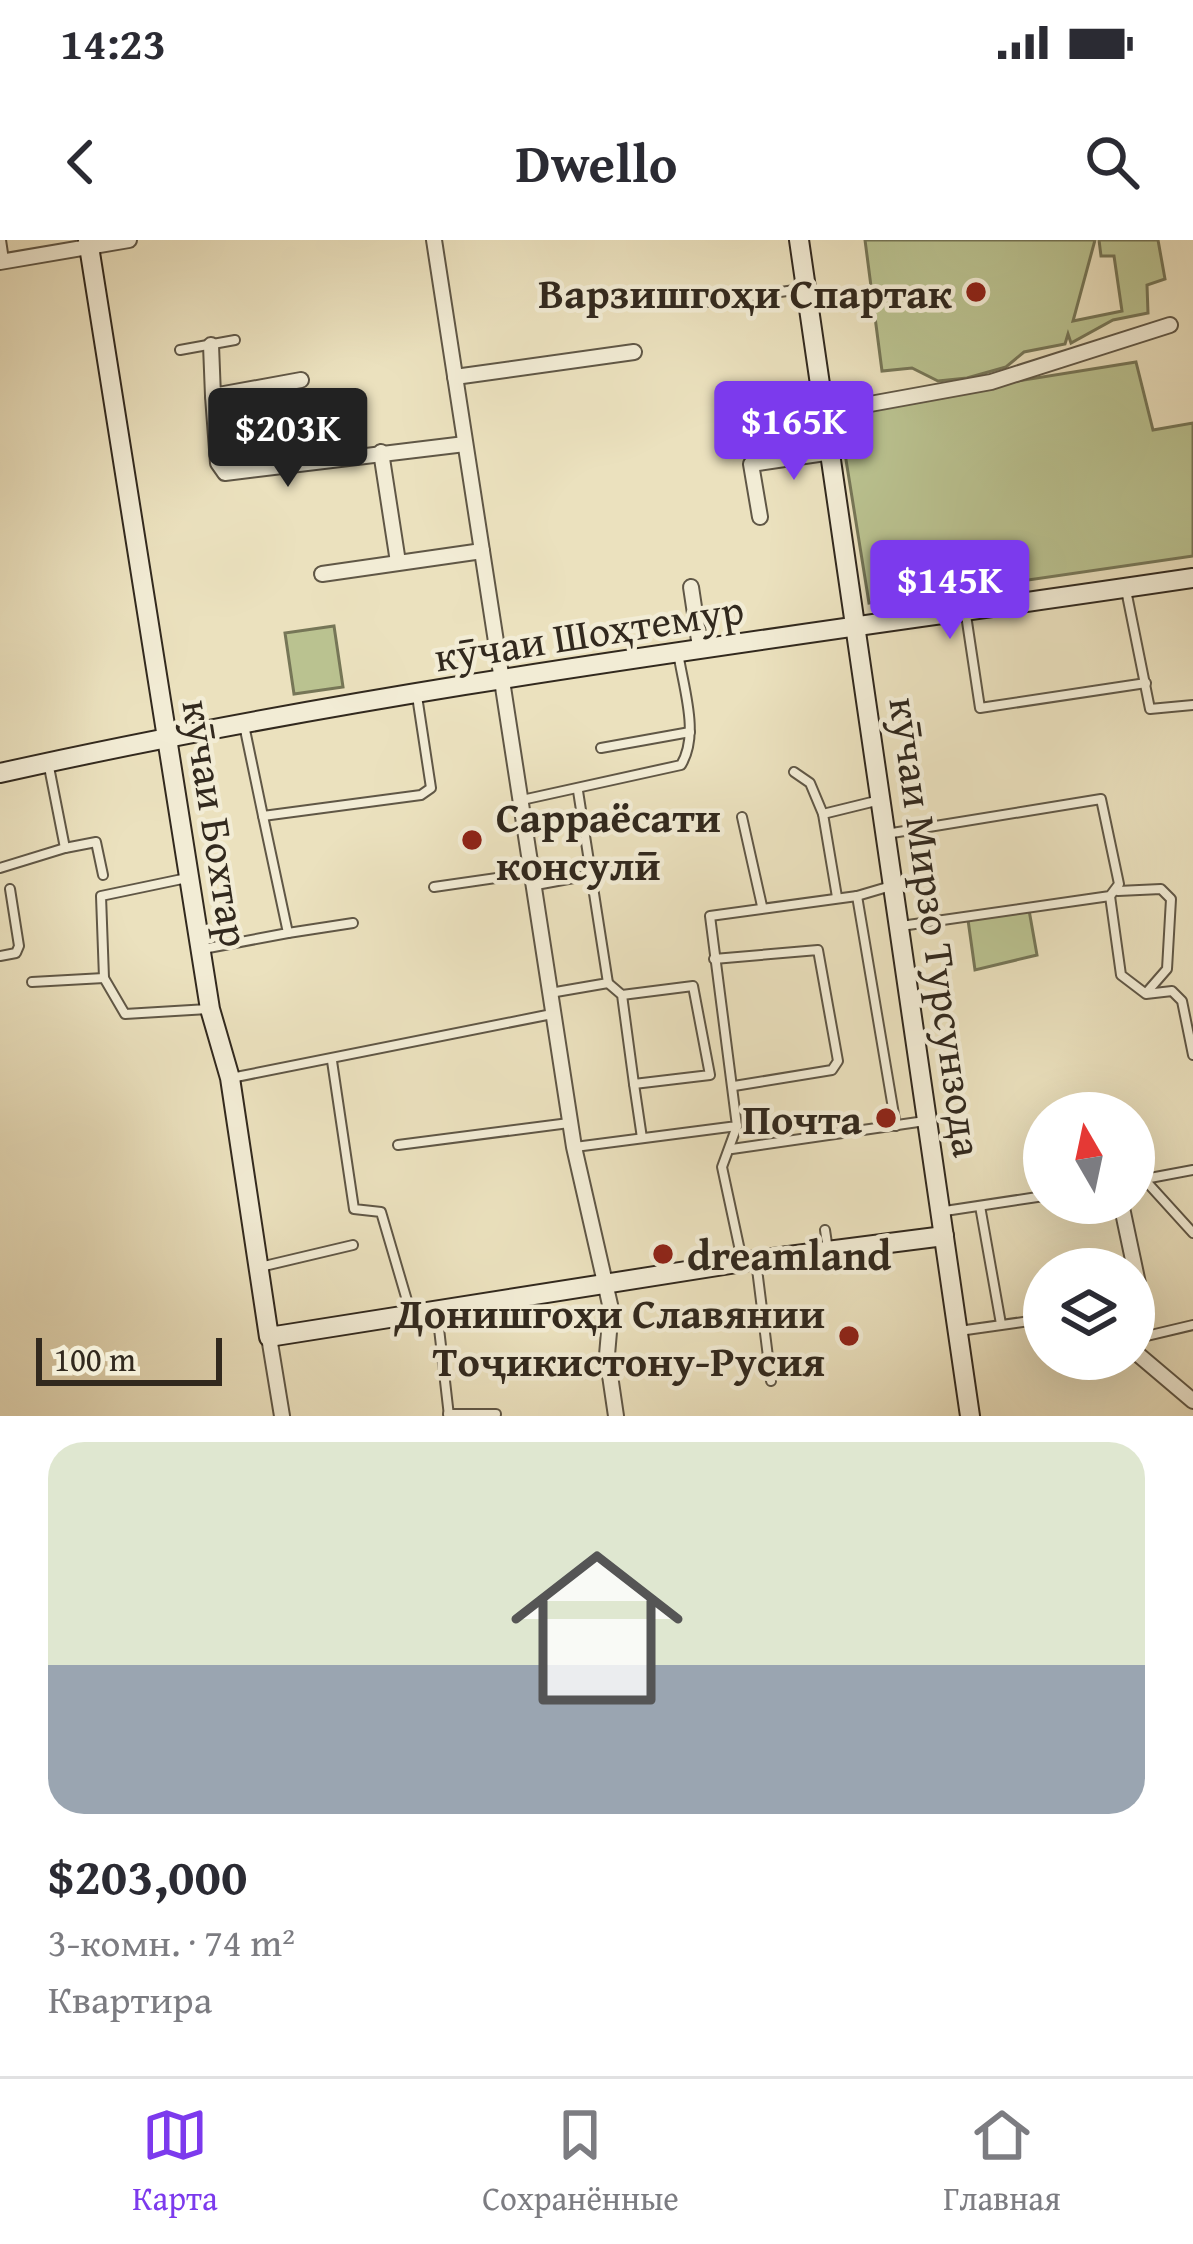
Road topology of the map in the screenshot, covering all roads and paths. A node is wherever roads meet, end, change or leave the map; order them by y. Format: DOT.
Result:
graph roads {
  1 [pos="1,240"];
  2 [pos="129,240"];
  3 [pos="434,240"];
  4 [pos="799,240"];
  5 [pos="89,244"];
  6 [pos="2,262"];
  7 [pos="807,288"];
  8 [pos="708,302"];
  9 [pos="1170,325"];
  10 [pos="235,340"];
  11 [pos="211,345"];
  12 [pos="180,350"];
  13 [pos="634,352"];
  14 [pos="455,377"];
  15 [pos="301,380"];
  16 [pos="213,395"];
  17 [pos="826,412"];
  18 [pos="466,444"];
  19 [pos="381,452"];
  20 [pos="832,452"];
  21 [pos="760,518"];
  22 [pos="482,551"];
  23 [pos="398,562"];
  24 [pos="322,574"];
  25 [pos="1193,578"];
  26 [pos="691,587"];
  27 [pos="1126,588"];
  28 [pos="965,612"];
  29 [pos="859,628"];
  30 [pos="700,647"];
  31 [pos="678,652"];
  32 [pos="502,681"];
  33 [pos="1146,683"];
  34 [pos="417,696"];
  35 [pos="1193,705"];
  36 [pos="244,723"];
  37 [pos="690,732"];
  38 [pos="166,736"];
  39 [pos="601,748"];
  40 [pos="48,762"];
  41 [pos="794,772"];
  42 [pos="0,773"];
  43 [pos="578,791"];
  44 [pos="522,800"];
  45 [pos="881,800"];
  46 [pos="823,814"];
  47 [pos="263,816"];
  48 [pos="742,817"];
  49 [pos="885,834"];
  50 [pos="65,848"];
  51 [pos="644,865"];
  52 [pos="0,868"];
  53 [pos="103,875"];
  54 [pos="592,875"];
  55 [pos="189,878"];
  56 [pos="533,879"];
  57 [pos="891,886"];
  58 [pos="434,887"];
  59 [pos="10,889"];
  60 [pos="1114,893"];
  61 [pos="857,896"];
  62 [pos="837,897"];
  63 [pos="762,906"];
  64 [pos="353,923"];
  65 [pos="896,927"];
  66 [pos="288,933"];
  67 [pos="201,949"];
  68 [pos="0,956"];
  69 [pos="714,959"];
  70 [pos="104,978"];
  71 [pos="32,982"];
  72 [pos="608,983"];
  73 [pos="550,993"];
  74 [pos="1146,994"];
  75 [pos="622,995"];
  76 [pos="210,1009"];
  77 [pos="554,1014"];
  78 [pos="1193,1055"];
  79 [pos="332,1061"];
  80 [pos="230,1078"];
  81 [pos="634,1084"];
  82 [pos="734,1086"];
  83 [pos="925,1120"];
  84 [pos="571,1123"];
  85 [pos="737,1126"];
  86 [pos="896,1126"];
  87 [pos="642,1138"];
  88 [pos="398,1145"];
  89 [pos="574,1148"];
  90 [pos="732,1149"];
  91 [pos="1193,1171"];
  92 [pos="1155,1177"];
  93 [pos="1155,1196"];
  94 [pos="1023,1199"];
  95 [pos="980,1206"];
  96 [pos="941,1211"];
  97 [pos="825,1229"];
  98 [pos="1193,1233"];
  99 [pos="944,1236"];
  100 [pos="353,1245"];
  101 [pos="829,1250"];
  102 [pos="749,1261"];
  103 [pos="259,1267"];
  104 [pos="606,1284"];
  105 [pos="437,1309"];
  106 [pos="411,1314"];
  107 [pos="1023,1321"];
  108 [pos="1001,1324"];
  109 [pos="1193,1325"];
  110 [pos="959,1331"];
  111 [pos="1155,1334"];
  112 [pos="269,1337"];
  113 [pos="1155,1369"];
  114 [pos="771,1381"];
  115 [pos="1193,1401"];
  116 [pos="496,1414"];
  117 [pos="449,1415"];
  118 [pos="282,1416"];
  119 [pos="616,1416"];
  120 [pos="970,1416"];
  1 -- 6 [label="lane"];
  2 -- 5 [label="street"];
  3 -- 14 [label="street"];
  4 -- 7 [label="street, кӯчаи Мирзо Турсунзода"];
  5 -- 6 [label="street"];
  5 -- 38 [label="street, кӯчаи Бохтар"];
  7 -- 8 [label="lane"];
  7 -- 17 [label="street, кӯчаи Мирзо Турсунзода"];
  9 -- 17 [label="street"];
  10 -- 11 [label="lane"];
  11 -- 12 [label="lane"];
  11 -- 16 [label="street"];
  13 -- 14 [label="street"];
  14 -- 18 [label="street"];
  15 -- 16 [label="street"];
  16 -- 19 [label="street"];
  17 -- 20 [label="street, кӯчаи Мирзо Турсунзода"];
  18 -- 19 [label="street"];
  18 -- 22 [label="street"];
  19 -- 23 [label="street"];
  20 -- 21 [label="street"];
  20 -- 29 [label="street, кӯчаи Мирзо Турсунзода"];
  22 -- 23 [label="street"];
  22 -- 32 [label="street"];
  23 -- 24 [label="street"];
  25 -- 27 [label="street, кӯчаи Шоҳтемур"];
  26 -- 30 [label="street"];
  27 -- 28 [label="street, кӯчаи Шоҳтемур"];
  27 -- 33 [label="lane"];
  28 -- 29 [label="street, кӯчаи Шоҳтемур"];
  28 -- 33 [label="lane"];
  29 -- 30 [label="street, кӯчаи Шоҳтемур"];
  29 -- 45 [label="street, кӯчаи Мирзо Турсунзода"];
  30 -- 31 [label="street, кӯчаи Шоҳтемур"];
  31 -- 32 [label="street, кӯчаи Шоҳтемур"];
  31 -- 37 [label="lane"];
  32 -- 34 [label="street, кӯчаи Шоҳтемур"];
  32 -- 44 [label="street"];
  33 -- 35 [label="lane"];
  34 -- 36 [label="street, кӯчаи Шоҳтемур"];
  34 -- 47 [label="lane"];
  36 -- 38 [label="street, кӯчаи Шоҳтемур"];
  36 -- 47 [label="lane"];
  37 -- 39 [label="lane"];
  37 -- 43 [label="lane"];
  38 -- 40 [label="street, кӯчаи Шоҳтемур"];
  38 -- 55 [label="street, кӯчаи Бохтар"];
  40 -- 42 [label="street, кӯчаи Шоҳтемур"];
  40 -- 50 [label="lane"];
  41 -- 46 [label="lane"];
  43 -- 44 [label="lane"];
  43 -- 54 [label="lane"];
  44 -- 56 [label="street"];
  45 -- 46 [label="lane"];
  45 -- 49 [label="street, кӯчаи Мирзо Турсунзода"];
  46 -- 62 [label="lane"];
  47 -- 66 [label="lane"];
  48 -- 63 [label="lane"];
  49 -- 57 [label="street, кӯчаи Мирзо Турсунзода"];
  49 -- 60 [label="lane"];
  50 -- 52 [label="lane"];
  50 -- 53 [label="lane"];
  51 -- 54 [label="lane"];
  54 -- 56 [label="lane"];
  54 -- 72 [label="lane"];
  55 -- 67 [label="street, кӯчаи Бохтар"];
  55 -- 70 [label="lane"];
  56 -- 58 [label="lane"];
  56 -- 73 [label="street"];
  57 -- 61 [label="lane"];
  57 -- 65 [label="street, кӯчаи Мирзо Турсунзода"];
  59 -- 68 [label="lane"];
  60 -- 65 [label="lane"];
  60 -- 74 [label="lane"];
  60 -- 74 [label="lane"];
  61 -- 62 [label="lane"];
  61 -- 86 [label="lane"];
  62 -- 63 [label="lane"];
  63 -- 69 [label="lane"];
  64 -- 66 [label="lane"];
  65 -- 83 [label="street, кӯчаи Мирзо Турсунзода"];
  66 -- 67 [label="lane"];
  67 -- 76 [label="street, кӯчаи Бохтар"];
  69 -- 82 [label="lane"];
  69 -- 82 [label="lane"];
  70 -- 71 [label="lane"];
  70 -- 76 [label="lane"];
  72 -- 73 [label="lane"];
  72 -- 75 [label="lane"];
  73 -- 77 [label="street"];
  74 -- 78 [label="lane"];
  75 -- 81 [label="lane"];
  75 -- 81 [label="lane"];
  76 -- 80 [label="street, кӯчаи Бохтар"];
  77 -- 79 [label="lane"];
  77 -- 84 [label="street"];
  79 -- 80 [label="lane"];
  79 -- 106 [label="lane"];
  80 -- 103 [label="street, кӯчаи Бохтар"];
  81 -- 87 [label="lane"];
  82 -- 85 [label="lane"];
  83 -- 86 [label="lane"];
  83 -- 96 [label="street, кӯчаи Мирзо Турсунзода"];
  84 -- 88 [label="lane"];
  84 -- 89 [label="street"];
  85 -- 87 [label="lane"];
  85 -- 90 [label="lane"];
  86 -- 90 [label="lane"];
  87 -- 89 [label="lane"];
  89 -- 104 [label="street"];
  90 -- 102 [label="lane"];
  91 -- 92 [label="lane"];
  93 -- 98 [label="lane"];
  94 -- 95 [label="lane"];
  95 -- 96 [label="lane"];
  95 -- 108 [label="lane"];
  96 -- 99 [label="street, кӯчаи Мирзо Турсунзода"];
  97 -- 101 [label="lane"];
  99 -- 101 [label="street"];
  99 -- 110 [label="street, кӯчаи Мирзо Турсунзода"];
  100 -- 103 [label="lane"];
  101 -- 102 [label="street"];
  102 -- 104 [label="street"];
  102 -- 114 [label="lane"];
  103 -- 112 [label="street, кӯчаи Бохтар"];
  104 -- 105 [label="street"];
  104 -- 119 [label="street"];
  105 -- 106 [label="street"];
  105 -- 117 [label="lane"];
  106 -- 112 [label="street"];
  107 -- 108 [label="lane"];
  108 -- 110 [label="lane"];
  109 -- 111 [label="lane"];
  110 -- 120 [label="street, кӯчаи Мирзо Турсунзода"];
  112 -- 118 [label="street, кӯчаи Бохтар"];
  113 -- 115 [label="street"];
  116 -- 117 [label="lane"];
}
